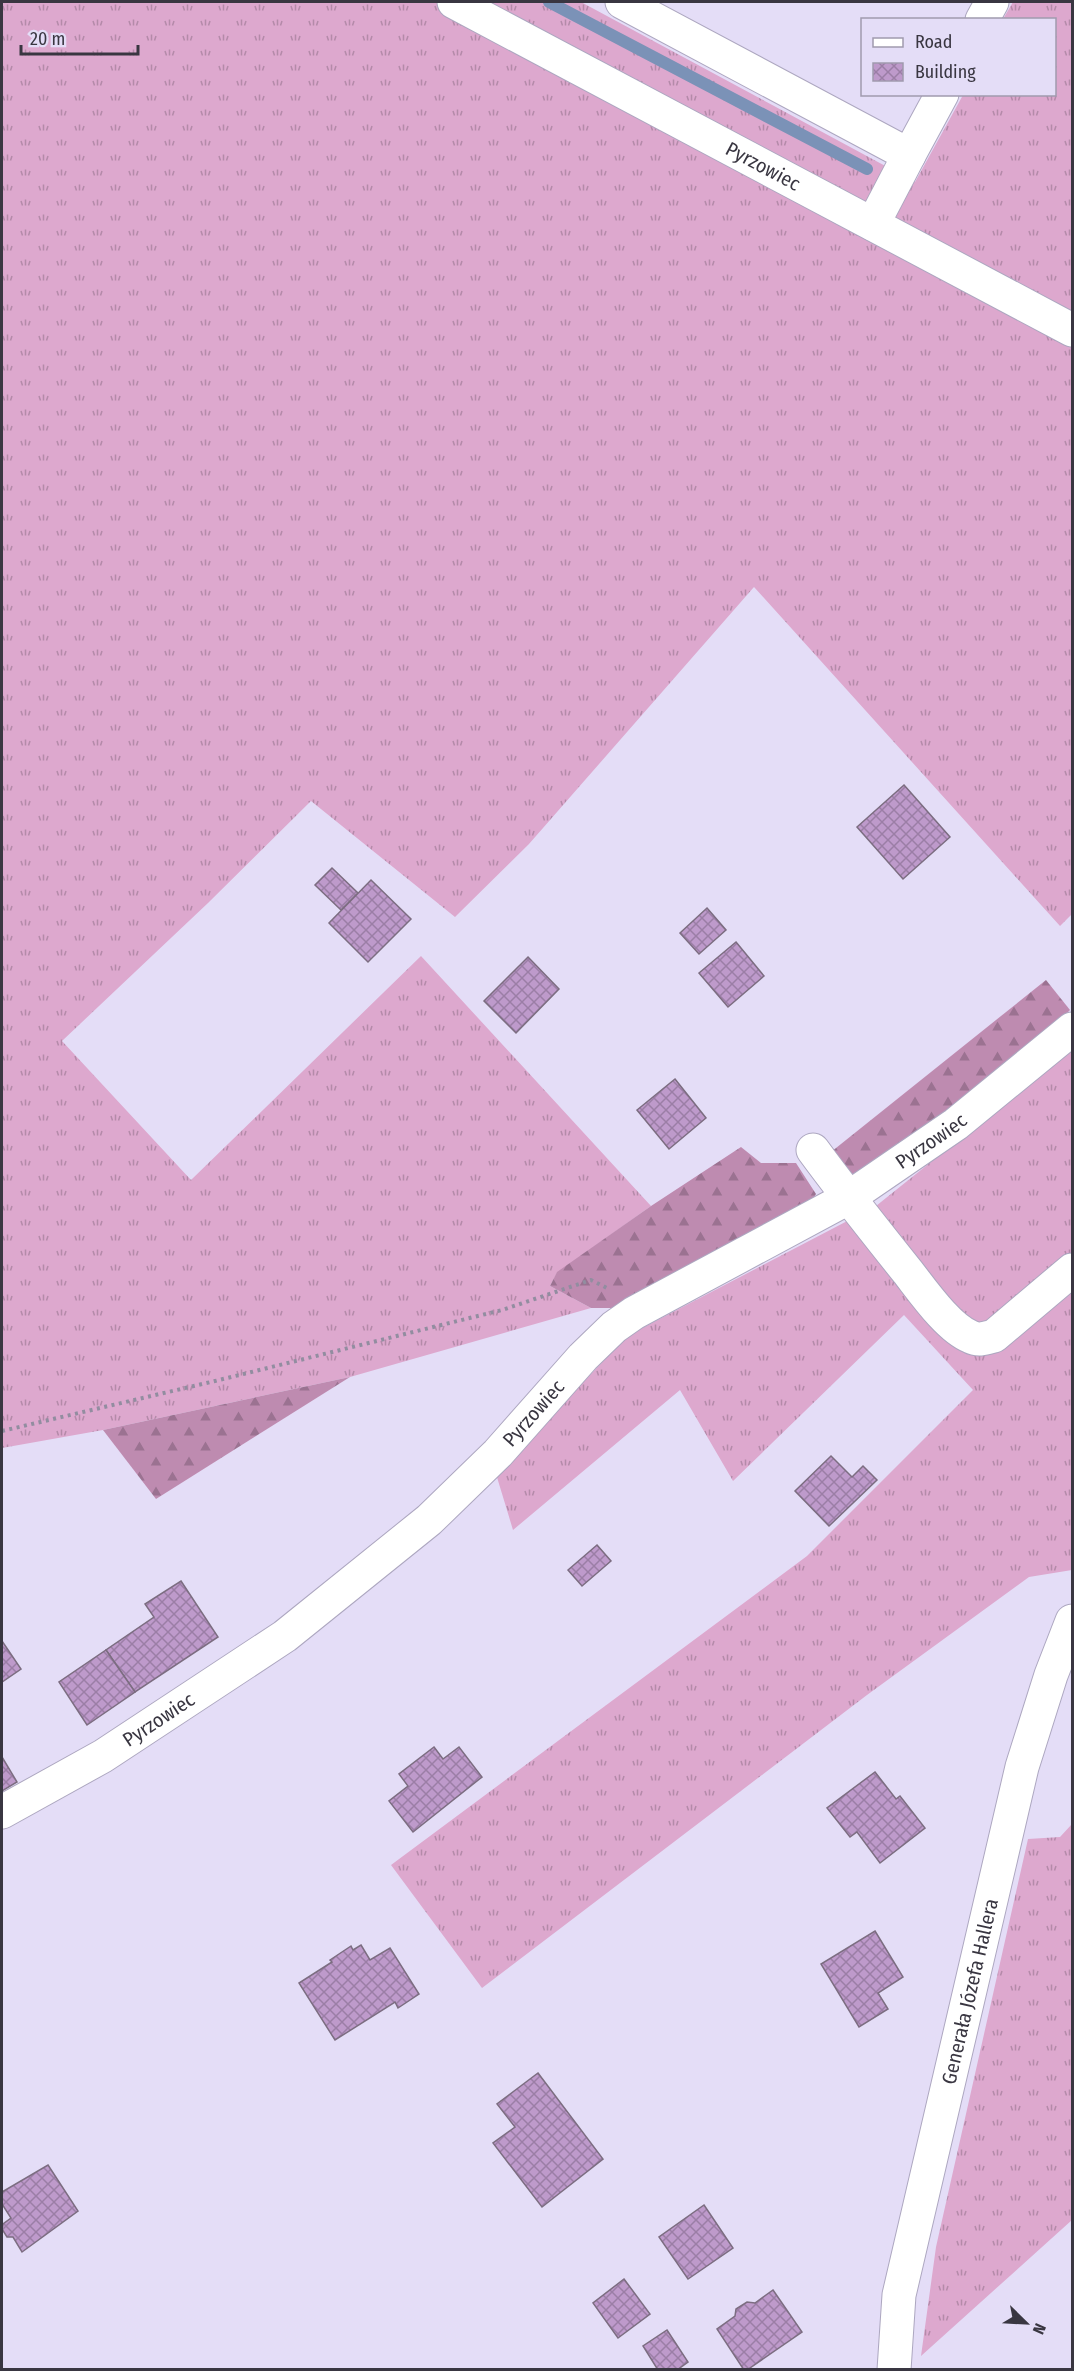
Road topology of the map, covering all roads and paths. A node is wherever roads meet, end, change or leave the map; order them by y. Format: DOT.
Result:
graph roads {
  1 [pos="454,2"];
  2 [pos="622,2"];
  3 [pos="992,2"];
  4 [pos="983,18"];
  5 [pos="941,96"];
  6 [pos="909,155"];
  7 [pos="873,224"];
  8 [pos="1072,330"];
  9 [pos="1072,1029"];
  10 [pos="813,1150"];
  11 [pos="848,1198"];
  12 [pos="1072,1270"];
  13 [pos="634,1312"];
  14 [pos="2,1431"];
  15 [pos="1072,1621"];
  16 [pos="2,1812"];
  17 [pos="894,2370"];
  1 -- 7 [label="street, Pyrzowiec"];
  2 -- 6 [label="street"];
  3 -- 4 [label="street"];
  5 -- 6 [label="street"];
  6 -- 7 [label="street"];
  7 -- 8 [label="street, Pyrzowiec"];
  9 -- 11 [label="street, Pyrzowiec"];
  10 -- 11 [label="street"];
  11 -- 12 [label="street"];
  11 -- 13 [label="street, Pyrzowiec"];
  13 -- 14 [label="path"];
  13 -- 16 [label="street, Pyrzowiec"];
  15 -- 17 [label="street, Generała Józefa Hallera"];
}
